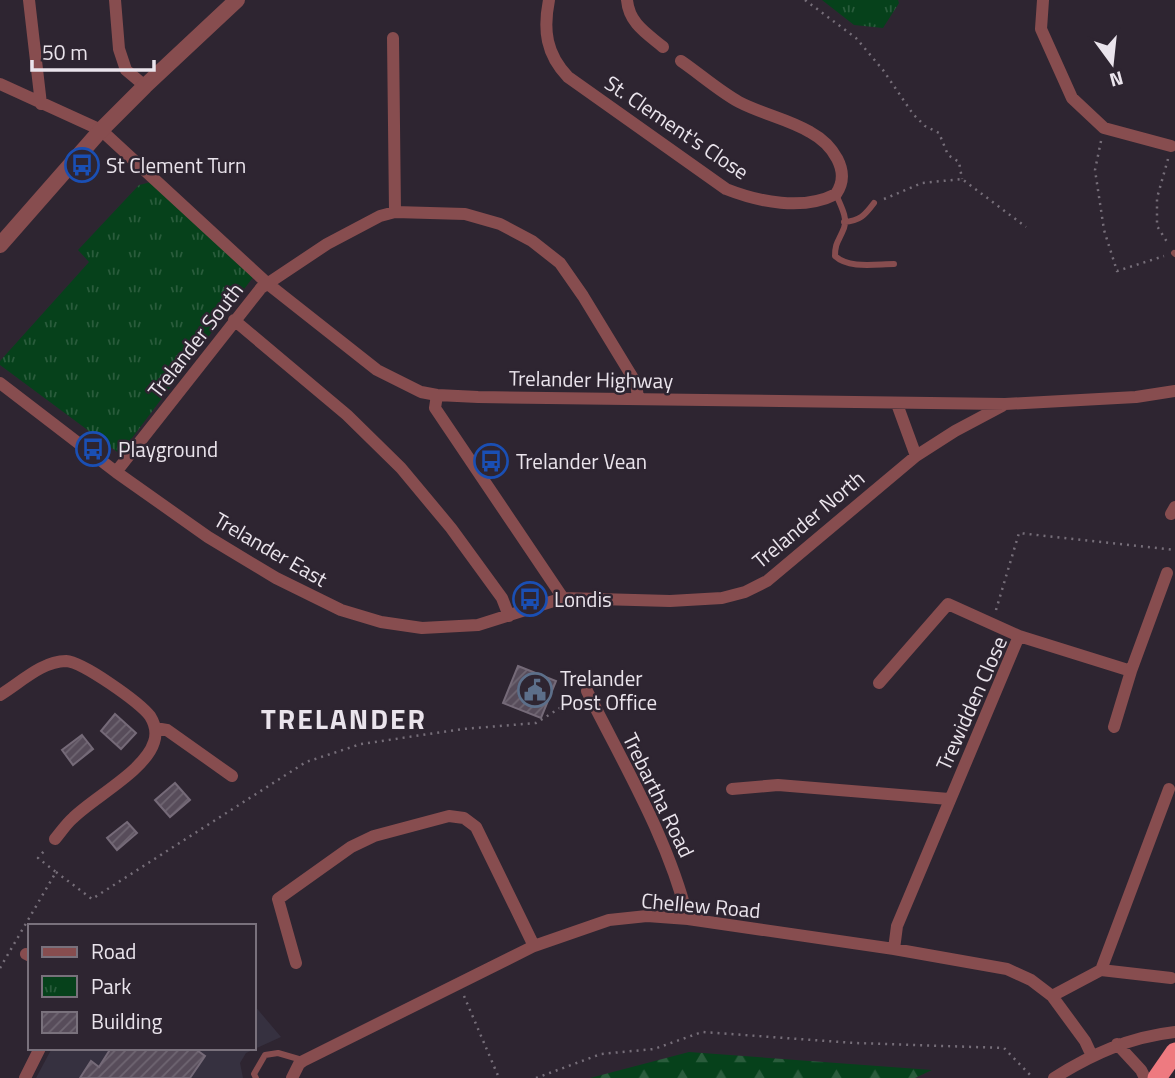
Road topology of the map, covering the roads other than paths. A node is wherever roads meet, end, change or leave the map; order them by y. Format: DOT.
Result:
graph roads {
  1 [pos="29,0"];
  2 [pos="116,0"];
  3 [pos="237,0"];
  4 [pos="549,0"];
  5 [pos="627,0"];
  6 [pos="1043,0"];
  7 [pos="393,38"];
  8 [pos="663,47"];
  9 [pos="681,61"];
  10 [pos="0,84"];
  11 [pos="145,86"];
  12 [pos="41,104"];
  13 [pos="101,130"];
  14 [pos="1171,146"];
  15 [pos="836,194"];
  16 [pos="874,203"];
  17 [pos="395,212"];
  18 [pos="844,222"];
  19 [pos="0,246"];
  20 [pos="894,264"];
  21 [pos="268,284"];
  22 [pos="234,320"];
  23 [pos="0,383"];
  24 [pos="1175,391"];
  25 [pos="437,395"];
  26 [pos="638,398"];
  27 [pos="897,404"];
  28 [pos="1005,404"];
  29 [pos="916,456"];
  30 [pos="116,472"];
  31 [pos="1167,573"];
  32 [pos="563,598"];
  33 [pos="509,615"];
  34 [pos="1019,636"];
  35 [pos="1131,671"];
  36 [pos="879,683"];
  37 [pos="587,691"];
  38 [pos="0,695"];
  39 [pos="1114,727"];
  40 [pos="155,728"];
  41 [pos="232,776"];
  42 [pos="732,789"];
  43 [pos="1169,789"];
  44 [pos="949,799"];
  45 [pos="55,839"];
  46 [pos="688,919"];
  47 [pos="534,946"];
  48 [pos="894,949"];
  49 [pos="296,963"];
  50 [pos="1101,970"];
  51 [pos="1171,978"];
  52 [pos="1052,996"];
  53 [pos="1175,1032"];
  54 [pos="1118,1044"];
  55 [pos="39,1050"];
  56 [pos="1175,1052"];
  57 [pos="1092,1056"];
  58 [pos="303,1061"];
  59 [pos="1069,1073"];
  60 [pos="25,1078"];
  61 [pos="256,1078"];
  62 [pos="292,1078"];
  63 [pos="1054,1078"];
  64 [pos="1145,1078"];
  65 [pos="1157,1078"];
  1 -- 12 [label="street"];
  2 -- 11 [label="street"];
  3 -- 11 [label="street"];
  4 -- 15 [label="street, St. Clement's Close"];
  5 -- 8 [label="street"];
  6 -- 14 [label="street"];
  7 -- 17 [label="street"];
  9 -- 15 [label="street"];
  10 -- 12 [label="street, Trelander Highway"];
  11 -- 13 [label="street"];
  12 -- 13 [label="street, Trelander Highway"];
  13 -- 19 [label="street"];
  13 -- 21 [label="street, Trelander Highway"];
  15 -- 18 [label="lane"];
  16 -- 18 [label="lane"];
  17 -- 21 [label="street, Trelander South"];
  17 -- 26 [label="street, Trelander South"];
  18 -- 20 [label="lane"];
  21 -- 22 [label="street, Trelander South"];
  21 -- 25 [label="street, Trelander Highway"];
  22 -- 30 [label="street, Trelander South"];
  22 -- 33 [label="street"];
  23 -- 30 [label="street, Trelander East"];
  24 -- 28 [label="street, Trelander Highway"];
  25 -- 26 [label="street, Trelander Highway"];
  25 -- 32 [label="street"];
  26 -- 27 [label="street, Trelander Highway"];
  27 -- 28 [label="street, Trelander Highway"];
  27 -- 29 [label="street"];
  28 -- 29 [label="street, Trelander North"];
  29 -- 32 [label="street, Trelander North"];
  30 -- 33 [label="street, Trelander East"];
  31 -- 35 [label="street"];
  32 -- 33 [label="street, Trelander East"];
  34 -- 35 [label="street, Trewidden Close"];
  34 -- 36 [label="street"];
  34 -- 44 [label="street, Trewidden Close"];
  35 -- 39 [label="street"];
  37 -- 46 [label="street, Trebartha Road"];
  38 -- 40 [label="street"];
  40 -- 41 [label="street"];
  40 -- 45 [label="street"];
  42 -- 44 [label="street"];
  43 -- 50 [label="street"];
  44 -- 48 [label="street, Trewidden Close"];
  46 -- 47 [label="street, Chellew Road"];
  46 -- 48 [label="street, Chellew Road"];
  47 -- 49 [label="street"];
  47 -- 58 [label="street, Chellew Road"];
  48 -- 52 [label="street, Chellew Road"];
  50 -- 51 [label="street"];
  50 -- 52 [label="street"];
  52 -- 57 [label="street, Chellew Road"];
  53 -- 54 [label="street"];
  54 -- 57 [label="street"];
  54 -- 64 [label="street"];
  55 -- 60 [label="street"];
  56 -- 65 [label="highway"];
  57 -- 59 [label="street"];
  58 -- 61 [label="lane"];
  58 -- 62 [label="street"];
  59 -- 63 [label="street"];
}
